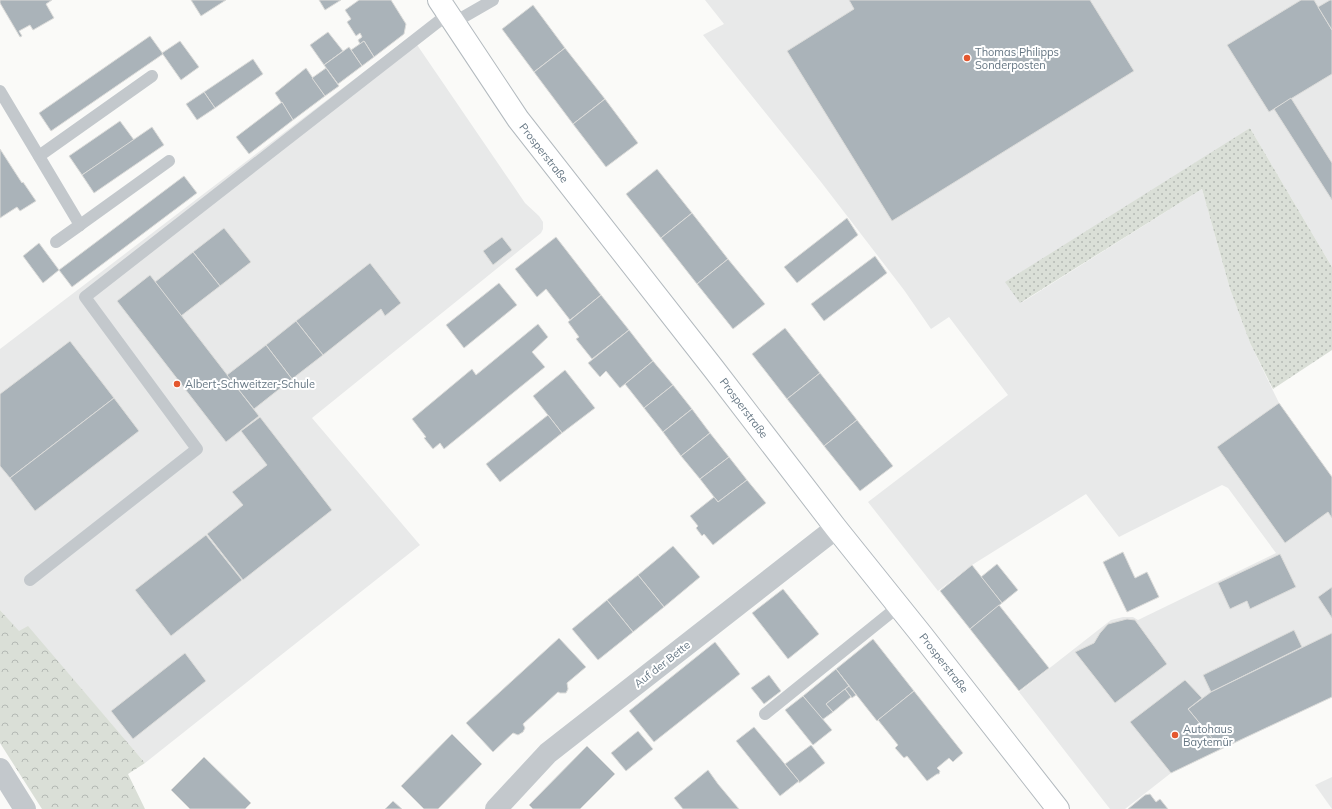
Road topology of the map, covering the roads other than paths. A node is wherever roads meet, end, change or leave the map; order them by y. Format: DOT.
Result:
graph roads {
  1 [pos="493,0"];
  2 [pos="447,12"];
  3 [pos="152,76"];
  4 [pos="0,91"];
  5 [pos="39,156"];
  6 [pos="168,161"];
  7 [pos="80,224"];
  8 [pos="56,242"];
  9 [pos="836,528"];
  10 [pos="30,580"];
  11 [pos="899,606"];
  12 [pos="765,714"];
  13 [pos="0,769"];
  14 [pos="25,809"];
  15 [pos="496,809"];
  16 [pos="1058,809"];
  1 -- 2 [label="lane"];
  2 -- 9 [label="main road, Prosperstraße"];
  2 -- 10 [label="lane"];
  3 -- 5 [label="lane"];
  4 -- 5 [label="lane"];
  5 -- 7 [label="lane"];
  6 -- 7 [label="lane"];
  7 -- 8 [label="lane"];
  9 -- 11 [label="main road, Prosperstraße"];
  9 -- 15 [label="street, Auf der Bette"];
  11 -- 12 [label="lane"];
  11 -- 16 [label="main road, Prosperstraße"];
  13 -- 14 [label="street"];
}
